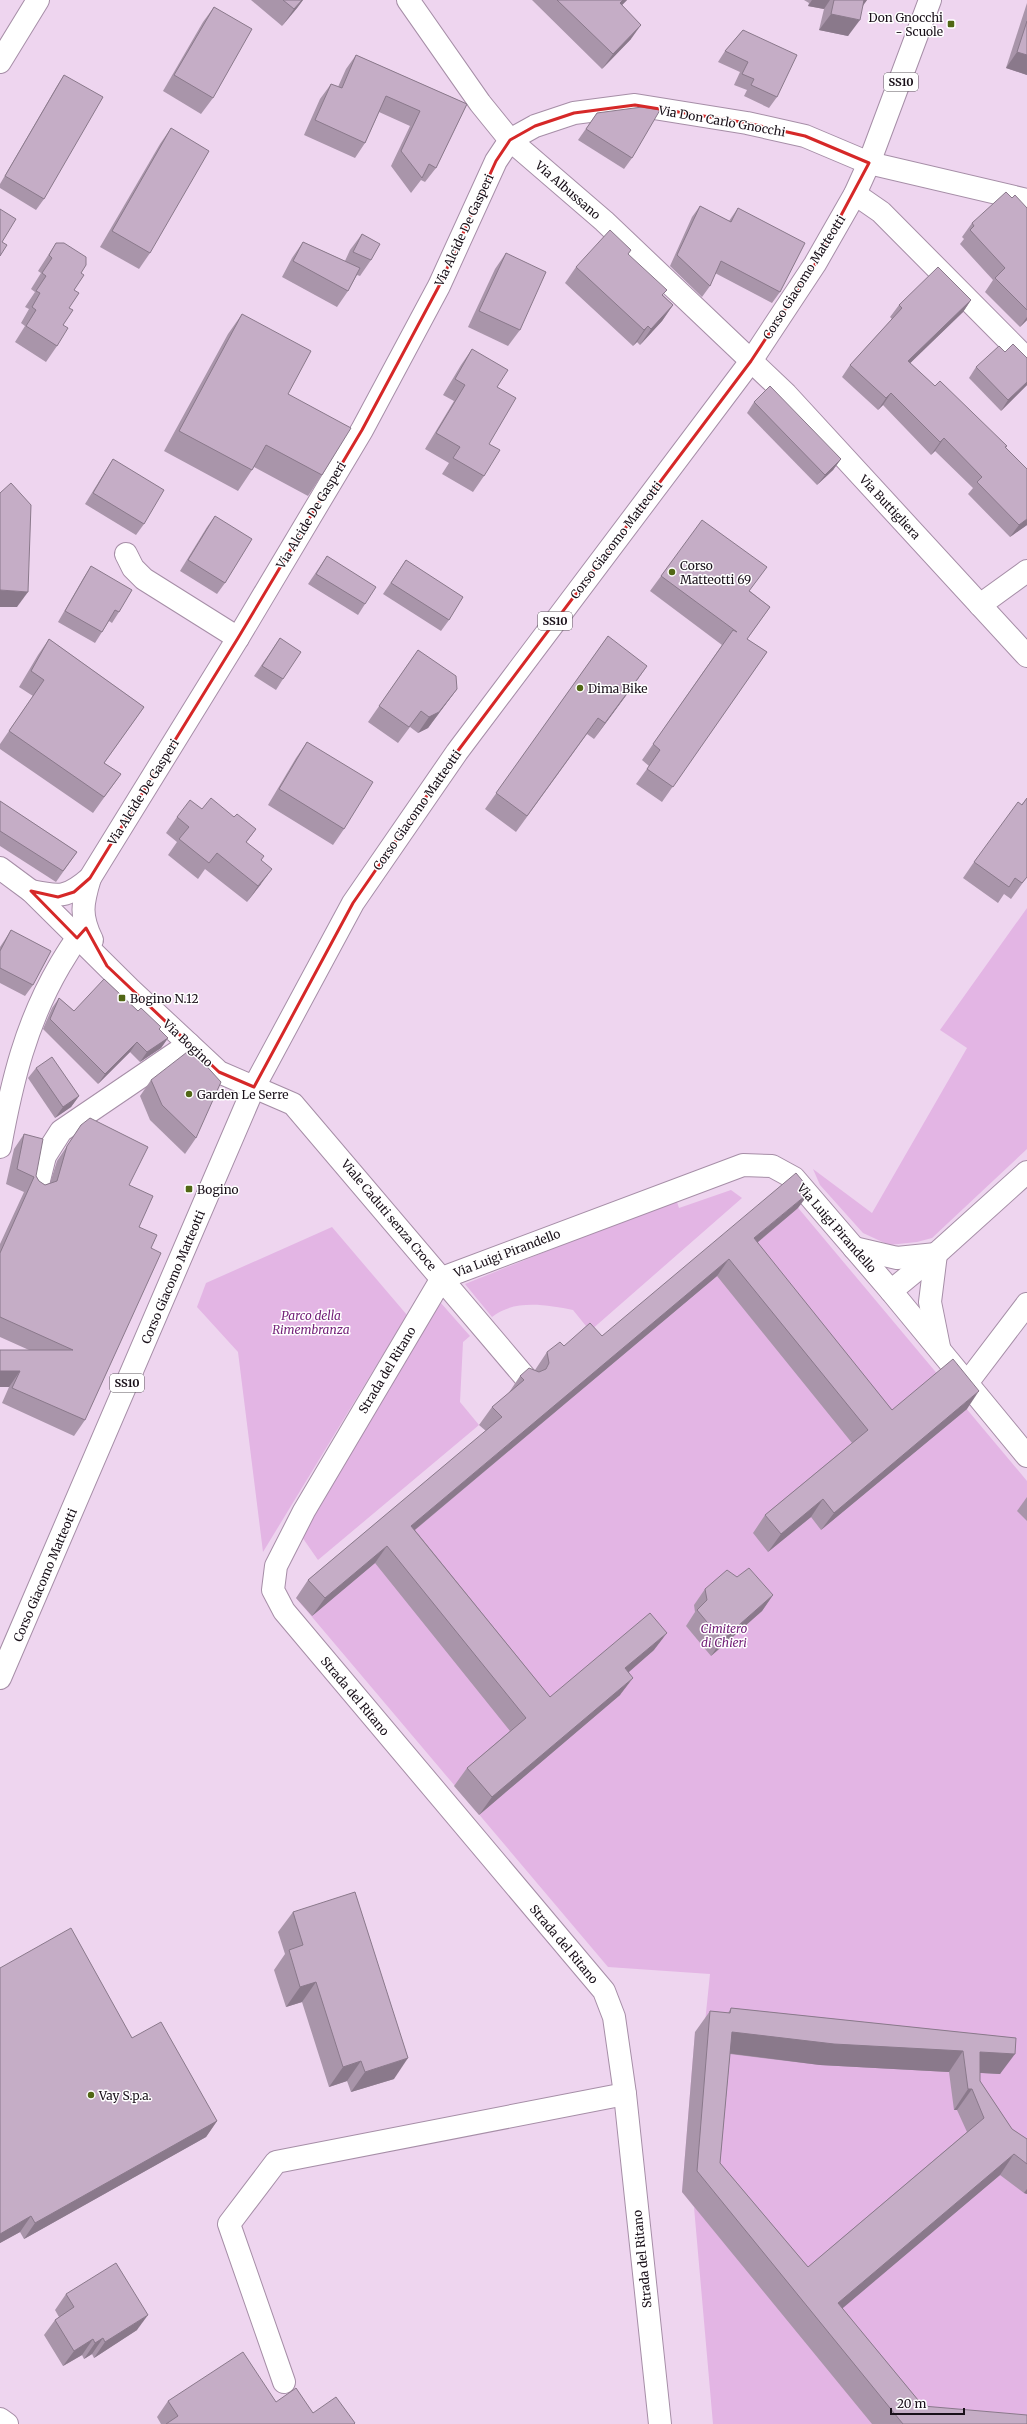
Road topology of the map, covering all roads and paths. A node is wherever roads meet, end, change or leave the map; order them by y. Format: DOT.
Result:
graph roads {
  1 [pos="38,0"];
  2 [pos="408,0"];
  3 [pos="930,0"];
  4 [pos="0,62"];
  5 [pos="510,140"];
  6 [pos="869,163"];
  7 [pos="855,194"];
  8 [pos="1027,200"];
  9 [pos="1027,359"];
  10 [pos="751,361"];
  11 [pos="126,554"];
  12 [pos="1027,571"];
  13 [pos="980,605"];
  14 [pos="238,638"];
  15 [pos="1027,656"];
  16 [pos="0,868"];
  17 [pos="90,878"];
  18 [pos="31,891"];
  19 [pos="82,933"];
  20 [pos="107,966"];
  21 [pos="189,1044"];
  22 [pos="254,1088"];
  23 [pos="0,1147"];
  24 [pos="1024,1182"];
  25 [pos="38,1188"];
  26 [pos="854,1248"];
  27 [pos="936,1254"];
  28 [pos="442,1278"];
  29 [pos="891,1291"];
  30 [pos="1027,1304"];
  31 [pos="939,1350"];
  32 [pos="525,1377"];
  33 [pos="967,1383"];
  34 [pos="1027,1456"];
  35 [pos="0,1678"];
  36 [pos="625,2094"];
  37 [pos="284,2382"];
  38 [pos="0,2419"];
  39 [pos="7,2424"];
  40 [pos="660,2424"];
  1 -- 4 [label="street"];
  2 -- 5 [label="street, Via Albussano"];
  3 -- 6 [label="street, Corso Giacomo Matteotti / SS10"];
  5 -- 6 [label="street, Via Don Carlo Gnocchi"];
  5 -- 10 [label="street, Via Albussano"];
  5 -- 14 [label="street, Via Alcide De Gasperi"];
  6 -- 7 [label="street, Corso Giacomo Matteotti / SS10"];
  6 -- 8 [label="street, Via Don Carlo Gnocchi"];
  7 -- 9 [label="street"];
  7 -- 10 [label="street, Corso Giacomo Matteotti / SS10"];
  10 -- 13 [label="street, Via Buttigliera"];
  10 -- 22 [label="street, Corso Giacomo Matteotti / SS10"];
  11 -- 14 [label="street"];
  12 -- 13 [label="street"];
  13 -- 15 [label="street, Via Buttigliera"];
  14 -- 17 [label="street, Via Alcide De Gasperi"];
  16 -- 18 [label="street"];
  17 -- 18 [label="street, Via Alcide De Gasperi"];
  17 -- 19 [label="street, Via Alcide De Gasperi"];
  18 -- 19 [label="street"];
  19 -- 20 [label="street, Via Alcide De Gasperi"];
  19 -- 23 [label="street"];
  20 -- 21 [label="street, Via Bogino"];
  21 -- 22 [label="street, Via Bogino"];
  21 -- 25 [label="street"];
  22 -- 28 [label="street, Viale Caduti senza Croce"];
  22 -- 35 [label="street, Corso Giacomo Matteotti / SS10"];
  24 -- 27 [label="street"];
  26 -- 27 [label="street"];
  26 -- 28 [label="street, Via Luigi Pirandello"];
  26 -- 29 [label="street, Via Luigi Pirandello"];
  27 -- 29 [label="street"];
  27 -- 31 [label="street"];
  28 -- 32 [label="street, Viale Caduti senza Croce"];
  28 -- 36 [label="street, Strada del Ritano"];
  29 -- 31 [label="street, Via Luigi Pirandello"];
  30 -- 33 [label="street"];
  31 -- 33 [label="street, Via Luigi Pirandello"];
  33 -- 34 [label="street, Via Luigi Pirandello"];
  36 -- 37 [label="street"];
  36 -- 40 [label="street, Strada del Ritano"];
  38 -- 39 [label="street"];
}
